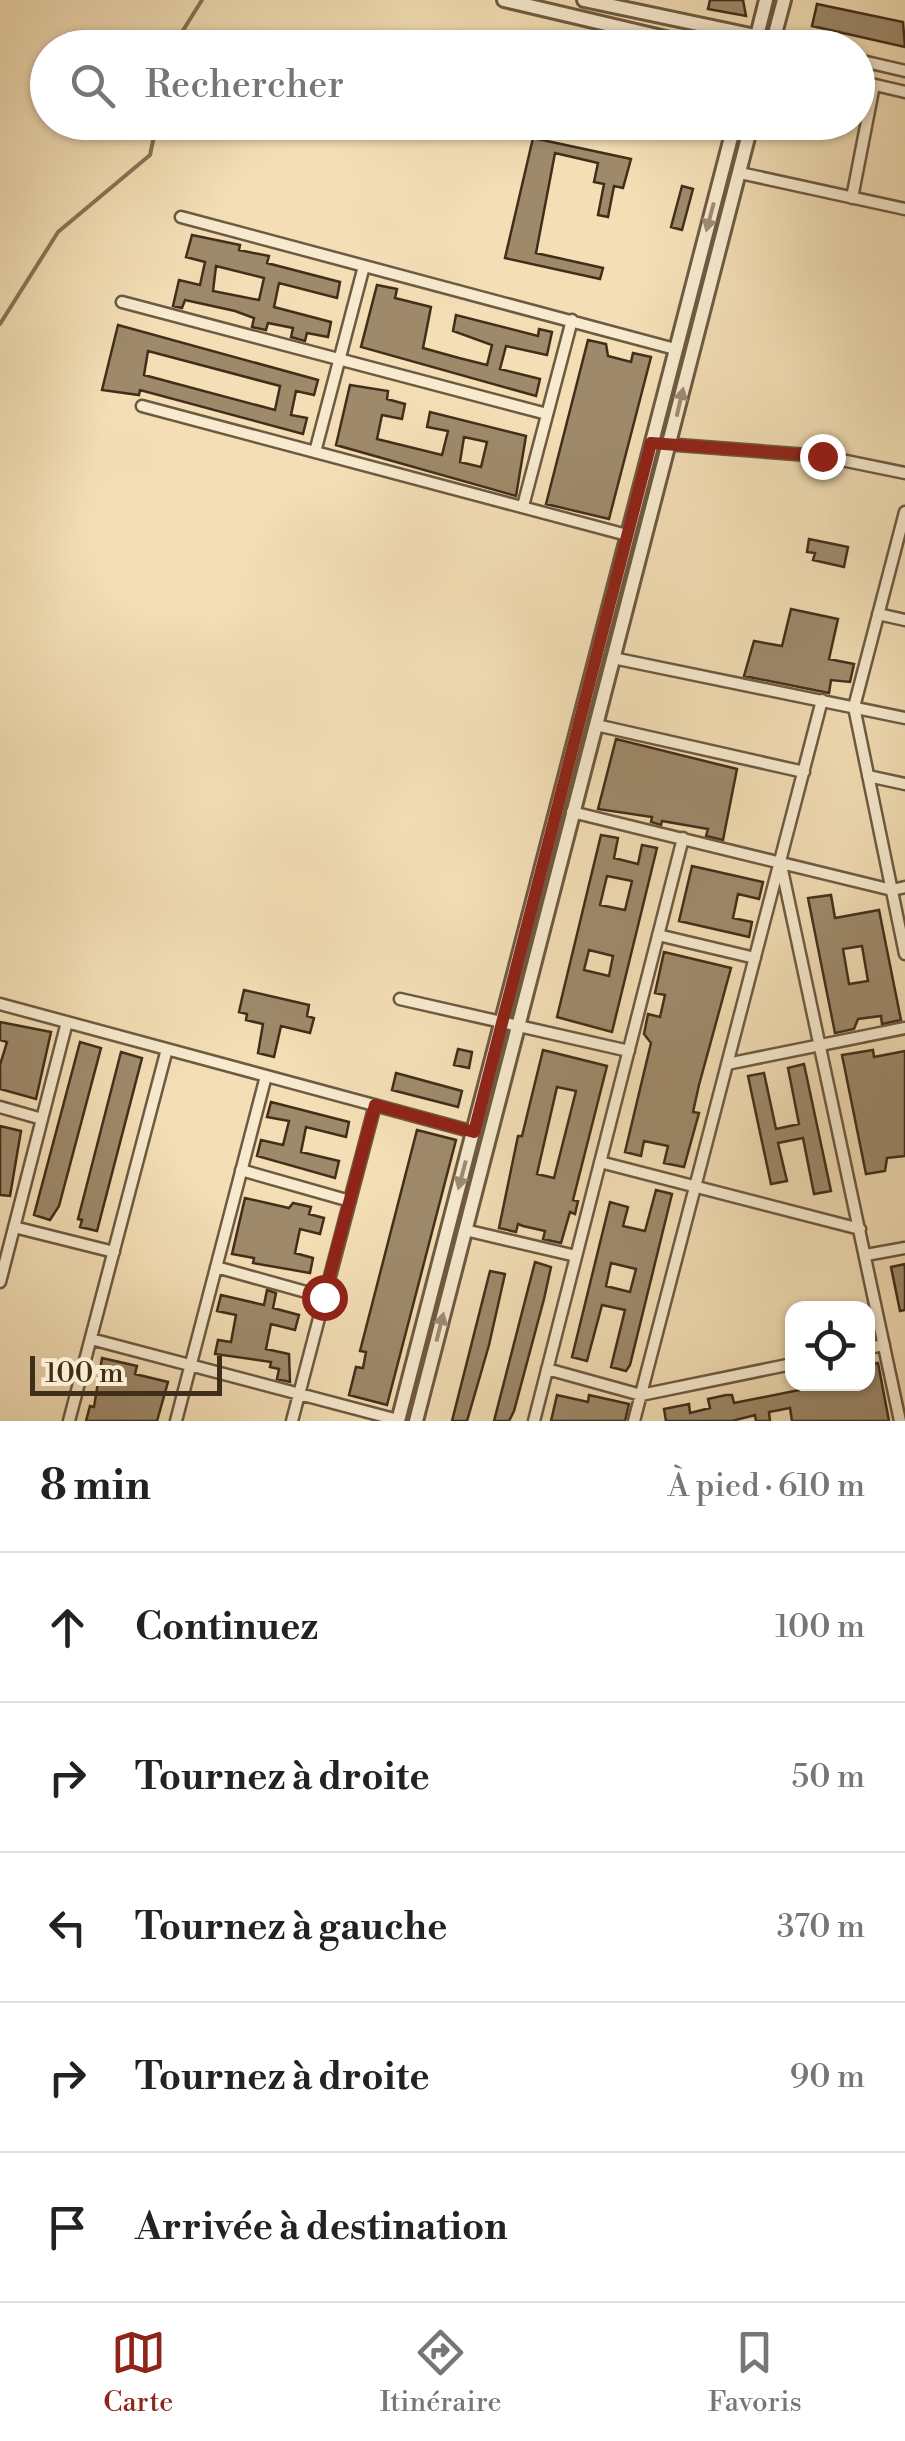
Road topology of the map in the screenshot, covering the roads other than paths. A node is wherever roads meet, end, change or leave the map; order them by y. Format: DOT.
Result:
graph roads {
  1 [pos="504,0"];
  2 [pos="584,0"];
  3 [pos="660,0"];
  4 [pos="766,0"];
  5 [pos="784,0"];
  6 [pos="656,16"];
  7 [pos="632,30"];
  8 [pos="709,30"];
  9 [pos="758,30"];
  10 [pos="776,30"];
  11 [pos="875,64"];
  12 [pos="905,71"];
  13 [pos="875,85"];
  14 [pos="905,92"];
  15 [pos="730,140"];
  16 [pos="748,140"];
  17 [pos="863,140"];
  18 [pos="740,173"];
  19 [pos="852,198"];
  20 [pos="905,209"];
  21 [pos="181,217"];
  22 [pos="364,266"];
  23 [pos="122,302"];
  24 [pos="572,320"];
  25 [pos="675,349"];
  26 [pos="340,360"];
  27 [pos="142,406"];
  28 [pos="547,414"];
  29 [pos="651,443"];
  30 [pos="670,445"];
  31 [pos="316,452"];
  32 [pos="905,473"];
  33 [pos="522,506"];
  34 [pos="905,512"];
  35 [pos="627,535"];
  36 [pos="878,614"];
  37 [pos="905,620"];
  38 [pos="613,658"];
  39 [pos="822,700"];
  40 [pos="854,707"];
  41 [pos="905,718"];
  42 [pos="596,725"];
  43 [pos="804,772"];
  44 [pos="868,776"];
  45 [pos="905,784"];
  46 [pos="572,812"];
  47 [pos="683,838"];
  48 [pos="780,862"];
  49 [pos="905,887"];
  50 [pos="892,890"];
  51 [pos="658,935"];
  52 [pos="905,954"];
  53 [pos="755,958"];
  54 [pos="400,999"];
  55 [pos="0,1004"];
  56 [pos="502,1019"];
  57 [pos="68,1022"];
  58 [pos="519,1023"];
  59 [pos="905,1028"];
  60 [pos="822,1046"];
  61 [pos="167,1049"];
  62 [pos="629,1051"];
  63 [pos="727,1064"];
  64 [pos="266,1076"];
  65 [pos="375,1105"];
  66 [pos="0,1107"];
  67 [pos="42,1119"];
  68 [pos="474,1132"];
  69 [pos="600,1162"];
  70 [pos="241,1170"];
  71 [pos="696,1184"];
  72 [pos="350,1201"];
  73 [pos="14,1227"];
  74 [pos="860,1229"];
  75 [pos="465,1230"];
  76 [pos="905,1248"];
  77 [pos="114,1252"];
  78 [pos="576,1256"];
  79 [pos="866,1256"];
  80 [pos="216,1267"];
  81 [pos="0,1282"];
  82 [pos="324,1297"];
  83 [pos="91,1339"];
  84 [pos="884,1345"];
  85 [pos="875,1347"];
  86 [pos="785,1365"];
  87 [pos="191,1366"];
  88 [pos="547,1369"];
  89 [pos="300,1394"];
  90 [pos="641,1395"];
  91 [pos="70,1421"];
  92 [pos="176,1421"];
  93 [pos="292,1421"];
  94 [pos="398,1421"];
  95 [pos="416,1421"];
  96 [pos="534,1421"];
  97 [pos="634,1421"];
  98 [pos="900,1421"];
  1 -- 7 [label="street"];
  2 -- 6 [label="street"];
  3 -- 6 [label="street"];
  4 -- 9 [label="street"];
  5 -- 10 [label="street"];
  6 -- 8 [label="street"];
  11 -- 12 [label="street"];
  13 -- 14 [label="street"];
  15 -- 25 [label="street, one-way"];
  16 -- 18 [label="street"];
  17 -- 19 [label="street"];
  18 -- 19 [label="street"];
  30 -- 18 [label="street, one-way"];
  19 -- 20 [label="street"];
  21 -- 22 [label="street"];
  22 -- 24 [label="street"];
  22 -- 26 [label="street"];
  23 -- 26 [label="street"];
  24 -- 25 [label="street"];
  24 -- 28 [label="street"];
  25 -- 29 [label="street"];
  26 -- 28 [label="street"];
  26 -- 31 [label="street"];
  27 -- 31 [label="street"];
  28 -- 33 [label="street"];
  29 -- 30 [label="street"];
  29 -- 35 [label="street"];
  30 -- 32 [label="street"];
  30 -- 38 [label="street"];
  31 -- 33 [label="street"];
  33 -- 35 [label="street"];
  34 -- 36 [label="street"];
  35 -- 56 [label="street"];
  36 -- 37 [label="street"];
  36 -- 40 [label="street"];
  38 -- 39 [label="street"];
  38 -- 42 [label="street"];
  39 -- 40 [label="street"];
  39 -- 43 [label="street"];
  40 -- 41 [label="street"];
  40 -- 44 [label="street"];
  42 -- 43 [label="street"];
  42 -- 46 [label="street"];
  43 -- 48 [label="street"];
  44 -- 45 [label="street"];
  44 -- 50 [label="street"];
  46 -- 47 [label="street"];
  46 -- 58 [label="street"];
  47 -- 48 [label="street"];
  47 -- 51 [label="street"];
  48 -- 50 [label="street"];
  48 -- 53 [label="street"];
  48 -- 60 [label="street"];
  49 -- 50 [label="street"];
  50 -- 52 [label="street"];
  51 -- 53 [label="street"];
  51 -- 62 [label="street"];
  53 -- 63 [label="street"];
  54 -- 56 [label="street"];
  55 -- 57 [label="street"];
  56 -- 58 [label="street"];
  56 -- 68 [label="street"];
  57 -- 61 [label="street"];
  57 -- 67 [label="street"];
  58 -- 62 [label="street"];
  58 -- 75 [label="street"];
  59 -- 60 [label="street"];
  60 -- 63 [label="street"];
  60 -- 74 [label="street"];
  61 -- 64 [label="street"];
  61 -- 77 [label="street"];
  62 -- 69 [label="street"];
  63 -- 71 [label="street"];
  64 -- 65 [label="street"];
  64 -- 70 [label="street"];
  65 -- 68 [label="street"];
  65 -- 72 [label="street"];
  66 -- 67 [label="street"];
  67 -- 73 [label="street"];
  68 -- 94 [label="street, one-way"];
  69 -- 71 [label="street"];
  69 -- 78 [label="street"];
  70 -- 72 [label="street"];
  70 -- 80 [label="street"];
  71 -- 74 [label="street"];
  71 -- 90 [label="street"];
  72 -- 82 [label="street"];
  73 -- 77 [label="street"];
  73 -- 81 [label="street"];
  74 -- 79 [label="street"];
  75 -- 78 [label="street"];
  95 -- 75 [label="street, one-way"];
  76 -- 79 [label="street"];
  77 -- 83 [label="street"];
  78 -- 88 [label="street"];
  79 -- 84 [label="street"];
  80 -- 82 [label="street"];
  80 -- 87 [label="street"];
  82 -- 89 [label="street"];
  83 -- 87 [label="street"];
  83 -- 91 [label="street"];
  84 -- 85 [label="street"];
  84 -- 98 [label="street"];
  86 -- 90 [label="street"];
  87 -- 89 [label="street"];
  87 -- 92 [label="street"];
  88 -- 90 [label="street"];
  88 -- 96 [label="street"];
  89 -- 93 [label="street"];
  89 -- 94 [label="street"];
  90 -- 97 [label="street"];
}
